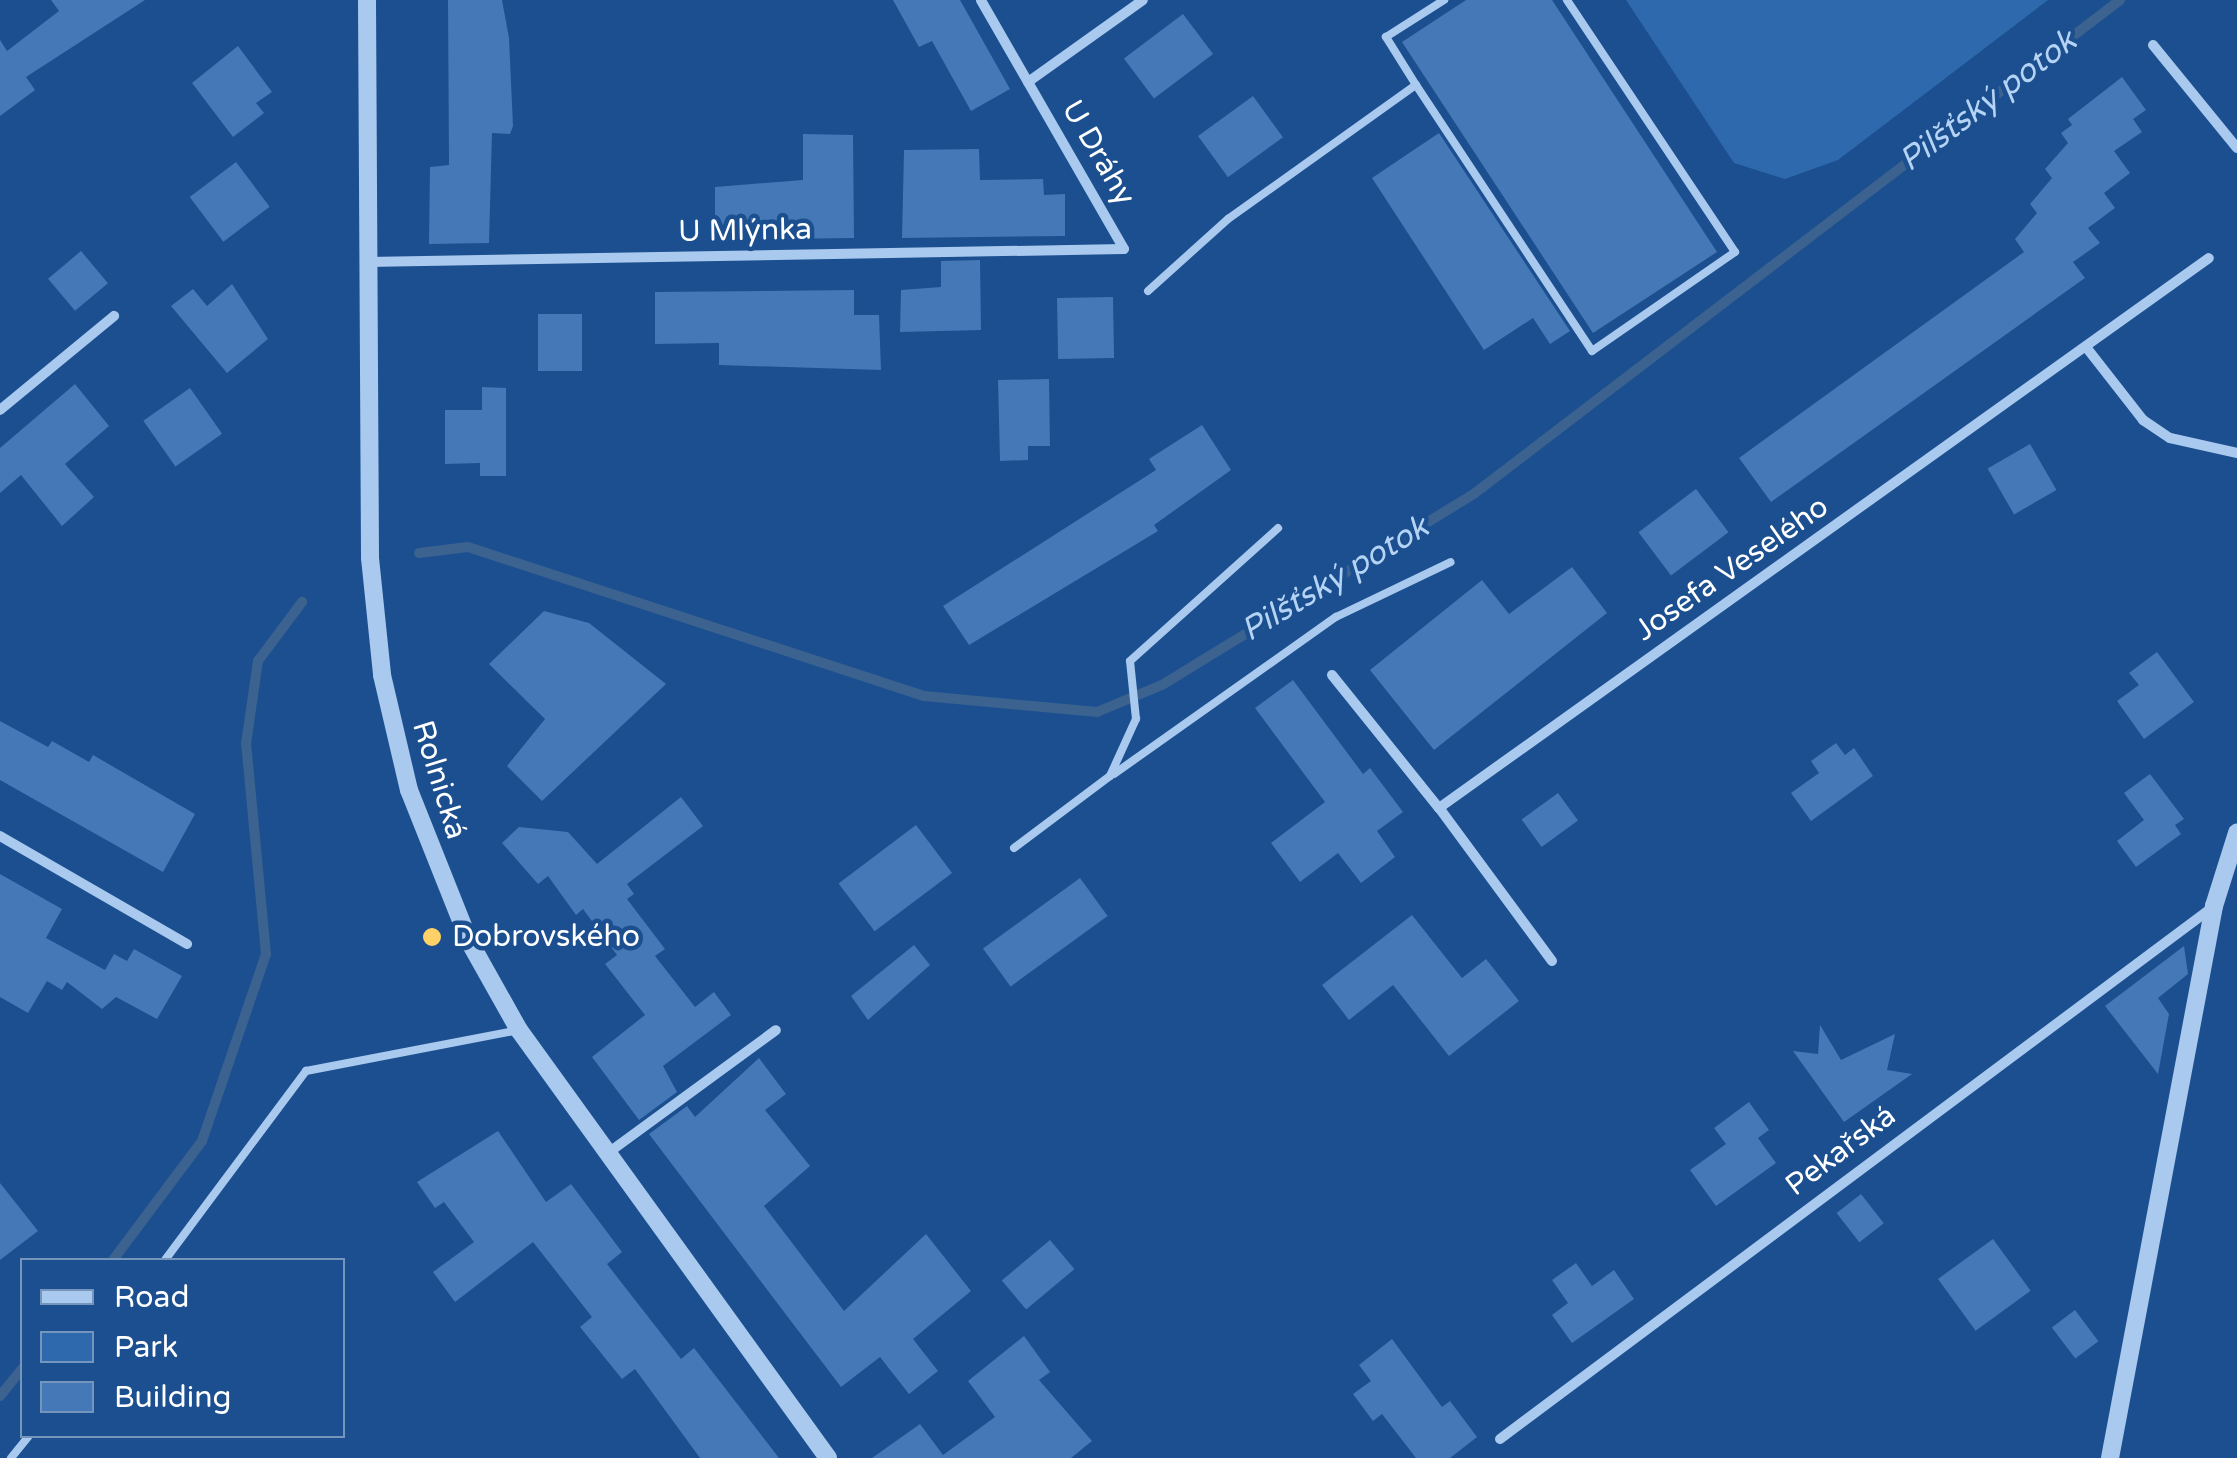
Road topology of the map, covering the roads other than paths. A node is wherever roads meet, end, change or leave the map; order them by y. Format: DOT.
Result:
graph roads {
  1 [pos="367,0"];
  2 [pos="981,0"];
  3 [pos="1142,0"];
  4 [pos="1444,0"];
  5 [pos="1567,0"];
  6 [pos="2154,45"];
  7 [pos="1028,82"];
  8 [pos="1416,84"];
  9 [pos="2237,148"];
  10 [pos="1124,249"];
  11 [pos="2209,258"];
  12 [pos="367,262"];
  13 [pos="1148,291"];
  14 [pos="114,316"];
  15 [pos="2086,348"];
  16 [pos="0,410"];
  17 [pos="2237,453"];
  18 [pos="1278,528"];
  19 [pos="1450,562"];
  20 [pos="1332,675"];
  21 [pos="1110,776"];
  22 [pos="1439,808"];
  23 [pos="2237,833"];
  24 [pos="0,836"];
  25 [pos="1014,848"];
  26 [pos="2214,906"];
  27 [pos="187,944"];
  28 [pos="1552,962"];
  29 [pos="519,1030"];
  30 [pos="776,1030"];
  31 [pos="608,1153"];
  32 [pos="166,1258"];
  33 [pos="27,1438"];
  34 [pos="1500,1439"];
  35 [pos="11,1458"];
  36 [pos="828,1458"];
  37 [pos="2110,1458"];
  1 -- 12 [label="street, Rolnická"];
  2 -- 7 [label="street, U Dráhy"];
  3 -- 7 [label="street, U Dráhy"];
  4 -- 8 [label="lane"];
  5 -- 8 [label="lane"];
  6 -- 9 [label="street"];
  7 -- 10 [label="street, U Dráhy"];
  8 -- 13 [label="lane"];
  10 -- 12 [label="street, U Mlýnka"];
  11 -- 15 [label="street, Josefa Veselého"];
  12 -- 29 [label="street, Rolnická"];
  14 -- 16 [label="street"];
  15 -- 17 [label="street"];
  15 -- 22 [label="street, Josefa Veselého"];
  18 -- 21 [label="lane"];
  19 -- 21 [label="lane"];
  20 -- 22 [label="street"];
  21 -- 25 [label="lane"];
  22 -- 28 [label="street"];
  23 -- 26 [label="street"];
  24 -- 27 [label="street"];
  26 -- 34 [label="street, Pekařská"];
  26 -- 37 [label="street"];
  29 -- 31 [label="street, Rolnická"];
  29 -- 32 [label="lane"];
  30 -- 31 [label="street"];
  31 -- 36 [label="street, Rolnická"];
  33 -- 35 [label="lane"];
}
